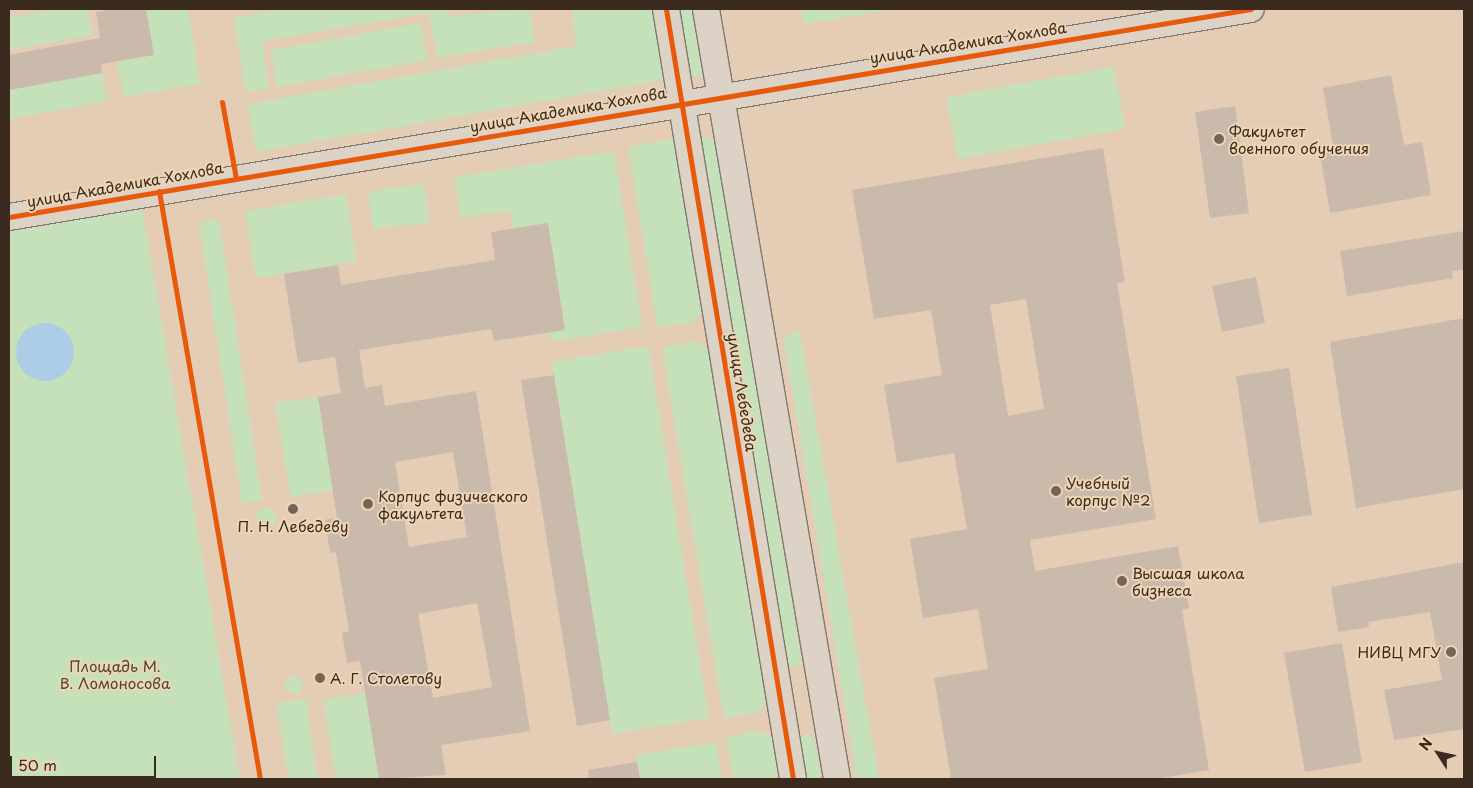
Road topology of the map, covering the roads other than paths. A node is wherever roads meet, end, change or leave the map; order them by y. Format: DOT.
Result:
graph roads {
  1 [pos="666,9"];
  2 [pos="706,9"];
  3 [pos="1251,9"];
  4 [pos="721,95"];
  5 [pos="682,102"];
  6 [pos="9,216"];
  7 [pos="759,317"];
  8 [pos="719,325"];
  9 [pos="793,779"];
  10 [pos="837,779"];
  1 -- 5 [label="street, улица Лебедева"];
  2 -- 4 [label="street, улица Лебедева"];
  3 -- 4 [label="street, улица Академика Хохлова"];
  4 -- 5 [label="street, улица Академика Хохлова"];
  4 -- 7 [label="street, улица Лебедева"];
  5 -- 6 [label="street, улица Академика Хохлова"];
  5 -- 8 [label="street, улица Лебедева"];
  7 -- 8 [label="street"];
  7 -- 10 [label="street, улица Лебедева"];
  8 -- 9 [label="street, улица Лебедева"];
}
